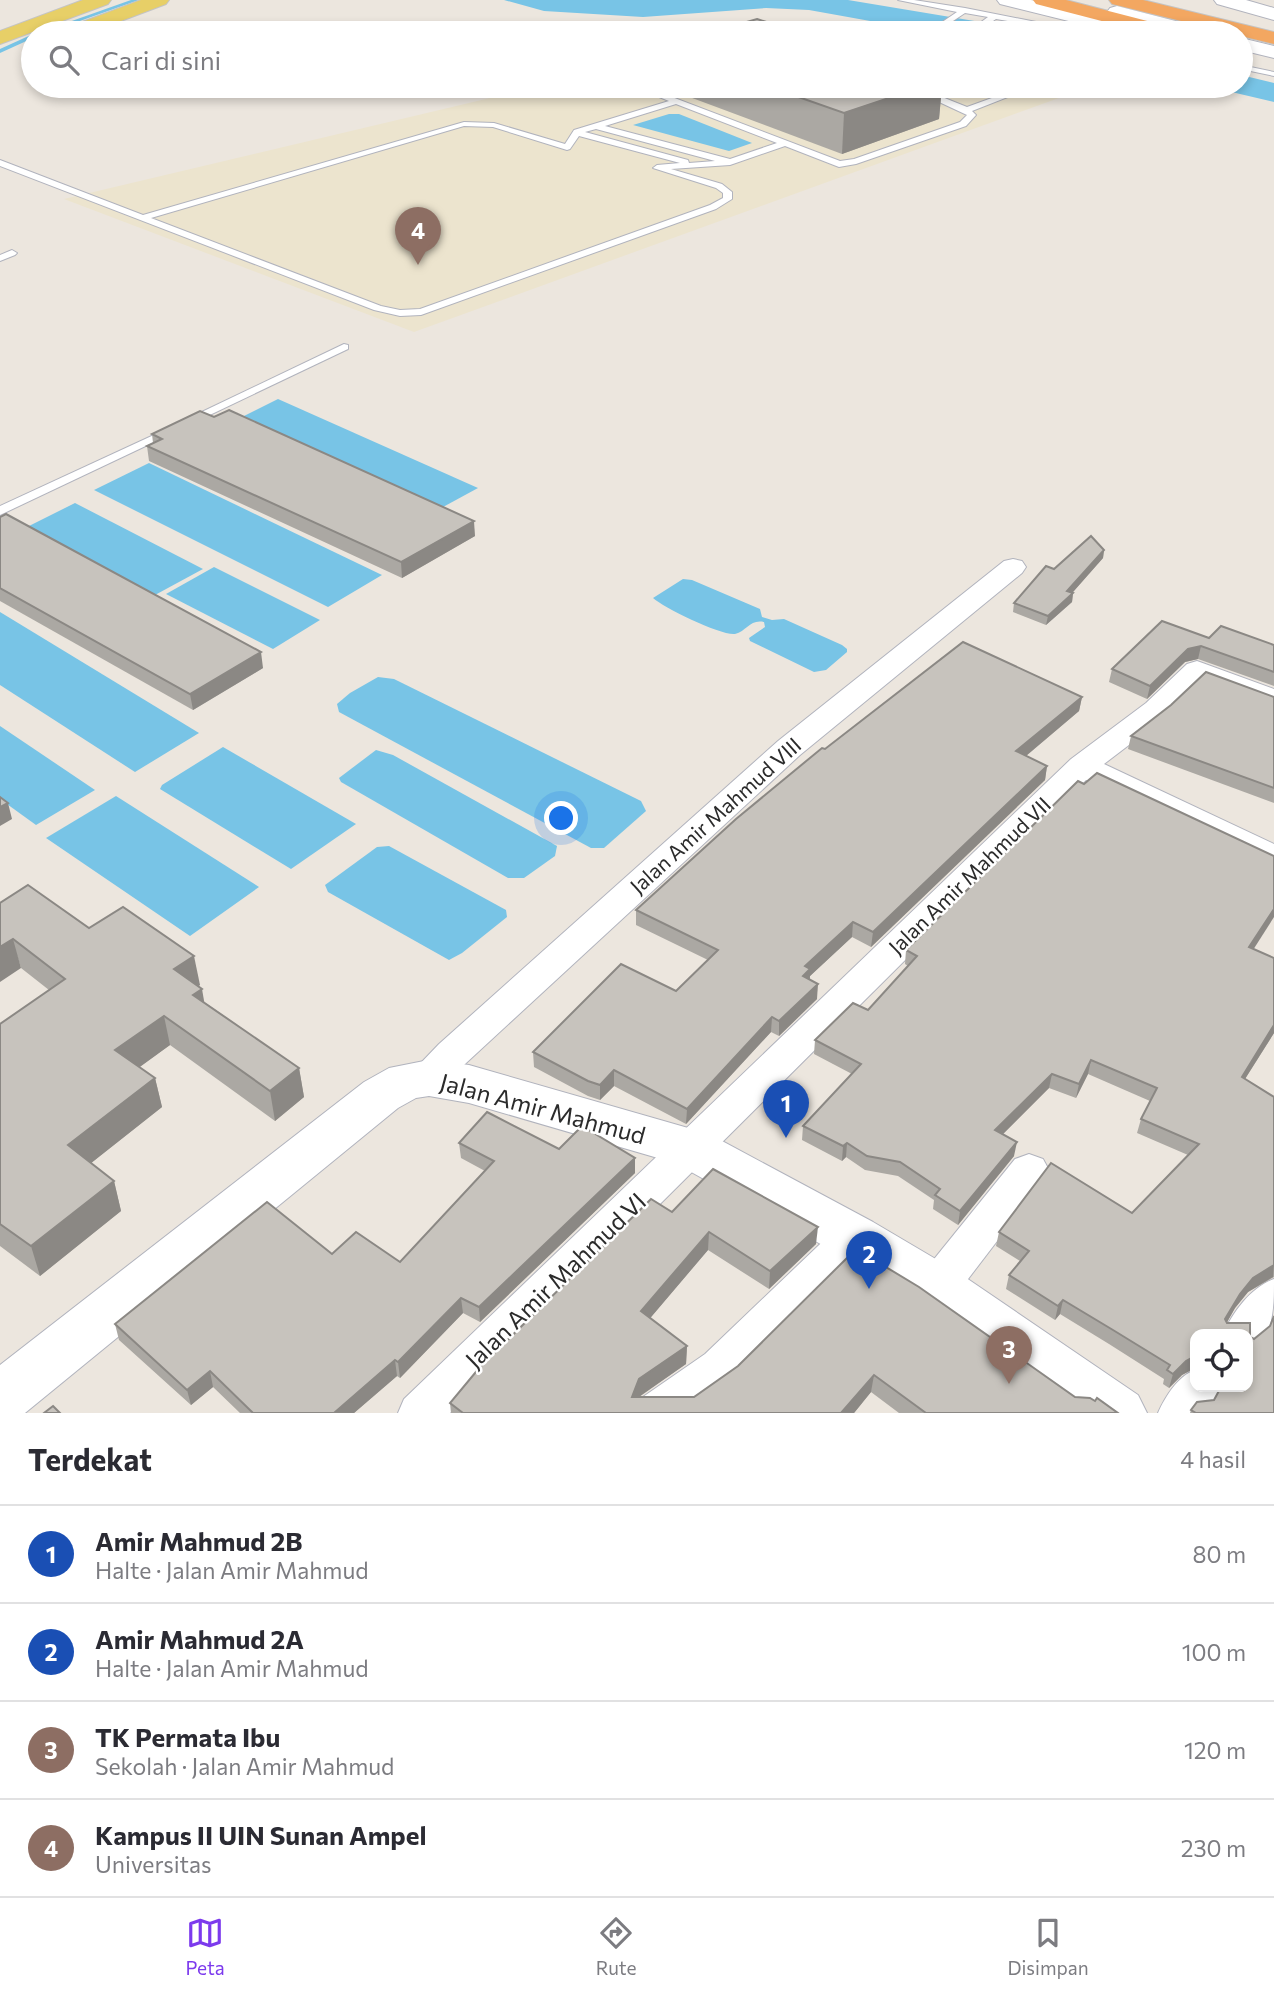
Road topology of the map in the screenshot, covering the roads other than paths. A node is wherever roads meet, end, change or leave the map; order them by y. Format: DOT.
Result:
graph roads {
  1 [pos="101,0"];
  2 [pos="159,0"];
  3 [pos="902,0"];
  4 [pos="1043,0"];
  5 [pos="1070,0"];
  6 [pos="1119,0"];
  7 [pos="1175,0"];
  8 [pos="1224,0"];
  9 [pos="997,12"];
  10 [pos="961,13"];
  11 [pos="1274,15"];
  12 [pos="45,21"];
  13 [pos="102,21"];
  14 [pos="949,21"];
  15 [pos="1036,21"];
  16 [pos="1059,21"];
  17 [pos="1126,21"];
  18 [pos="1153,21"];
  19 [pos="1205,21"];
  20 [pos="1274,26"];
  21 [pos="21,30"];
  22 [pos="1253,33"];
  23 [pos="0,38"];
  24 [pos="1274,38"];
  25 [pos="1253,47"];
  26 [pos="1274,52"];
  27 [pos="1253,53"];
  28 [pos="1274,59"];
  29 [pos="1253,61"];
  30 [pos="1274,66"];
  31 [pos="1253,70"];
  32 [pos="1274,74"];
  33 [pos="665,98"];
  34 [pos="933,98"];
  35 [pos="999,98"];
  36 [pos="675,102"];
  37 [pos="967,110"];
  38 [pos="597,126"];
  39 [pos="577,132"];
  40 [pos="783,144"];
  41 [pos="730,162"];
  42 [pos="0,163"];
  43 [pos="696,165"];
  44 [pos="144,217"];
  45 [pos="12,253"];
  46 [pos="0,258"];
  47 [pos="344,347"];
  48 [pos="0,511"];
  49 [pos="1013,566"];
  50 [pos="1274,699"];
  51 [pos="1082,765"];
  52 [pos="1274,857"];
  53 [pos="429,1077"];
  54 [pos="691,1148"];
  55 [pos="1029,1170"];
  56 [pos="854,1237"];
  57 [pos="937,1287"];
  58 [pos="1274,1297"];
  59 [pos="1248,1329"];
  60 [pos="1198,1392"];
  61 [pos="0,1399"];
  62 [pos="1101,1408"];
  63 [pos="420,1413"];
  64 [pos="656,1413"];
  65 [pos="1180,1413"];
  1 -- 12 [label="main road"];
  2 -- 13 [label="main road"];
  3 -- 10 [label="lane"];
  4 -- 17 [label="highway"];
  5 -- 18 [label="street"];
  6 -- 19 [label="highway"];
  7 -- 20 [label="highway"];
  8 -- 11 [label="street"];
  9 -- 10 [label="lane"];
  9 -- 15 [label="lane"];
  9 -- 16 [label="street"];
  10 -- 14 [label="lane"];
  21 -- 23 [label="main road"];
  22 -- 24 [label="highway"];
  25 -- 26 [label="street"];
  27 -- 28 [label="highway"];
  29 -- 30 [label="street"];
  31 -- 32 [label="lane"];
  33 -- 36 [label="lane"];
  34 -- 37 [label="lane"];
  35 -- 37 [label="lane"];
  36 -- 38 [label="lane"];
  36 -- 40 [label="lane"];
  37 -- 40 [label="lane"];
  38 -- 39 [label="lane"];
  38 -- 41 [label="lane"];
  39 -- 43 [label="lane"];
  39 -- 44 [label="lane"];
  40 -- 41 [label="lane"];
  41 -- 43 [label="lane"];
  42 -- 44 [label="lane"];
  43 -- 44 [label="lane"];
  45 -- 46 [label="lane"];
  47 -- 48 [label="lane"];
  49 -- 53 [label="street, Jalan Amir Mahmud VIII"];
  50 -- 51 [label="street, Jalan Amir Mahmud VII"];
  51 -- 52 [label="street"];
  51 -- 54 [label="street, Jalan Amir Mahmud VII"];
  53 -- 54 [label="street, Jalan Amir Mahmud"];
  53 -- 61 [label="street, Jalan Amir Mahmud"];
  54 -- 56 [label="street, Jalan Amir Mahmud"];
  54 -- 63 [label="street, Jalan Amir Mahmud VI"];
  55 -- 57 [label="street"];
  56 -- 57 [label="street, Jalan Amir Mahmud"];
  56 -- 64 [label="street"];
  57 -- 62 [label="street, Jalan Amir Mahmud"];
  58 -- 59 [label="street"];
  60 -- 65 [label="street"];
}
